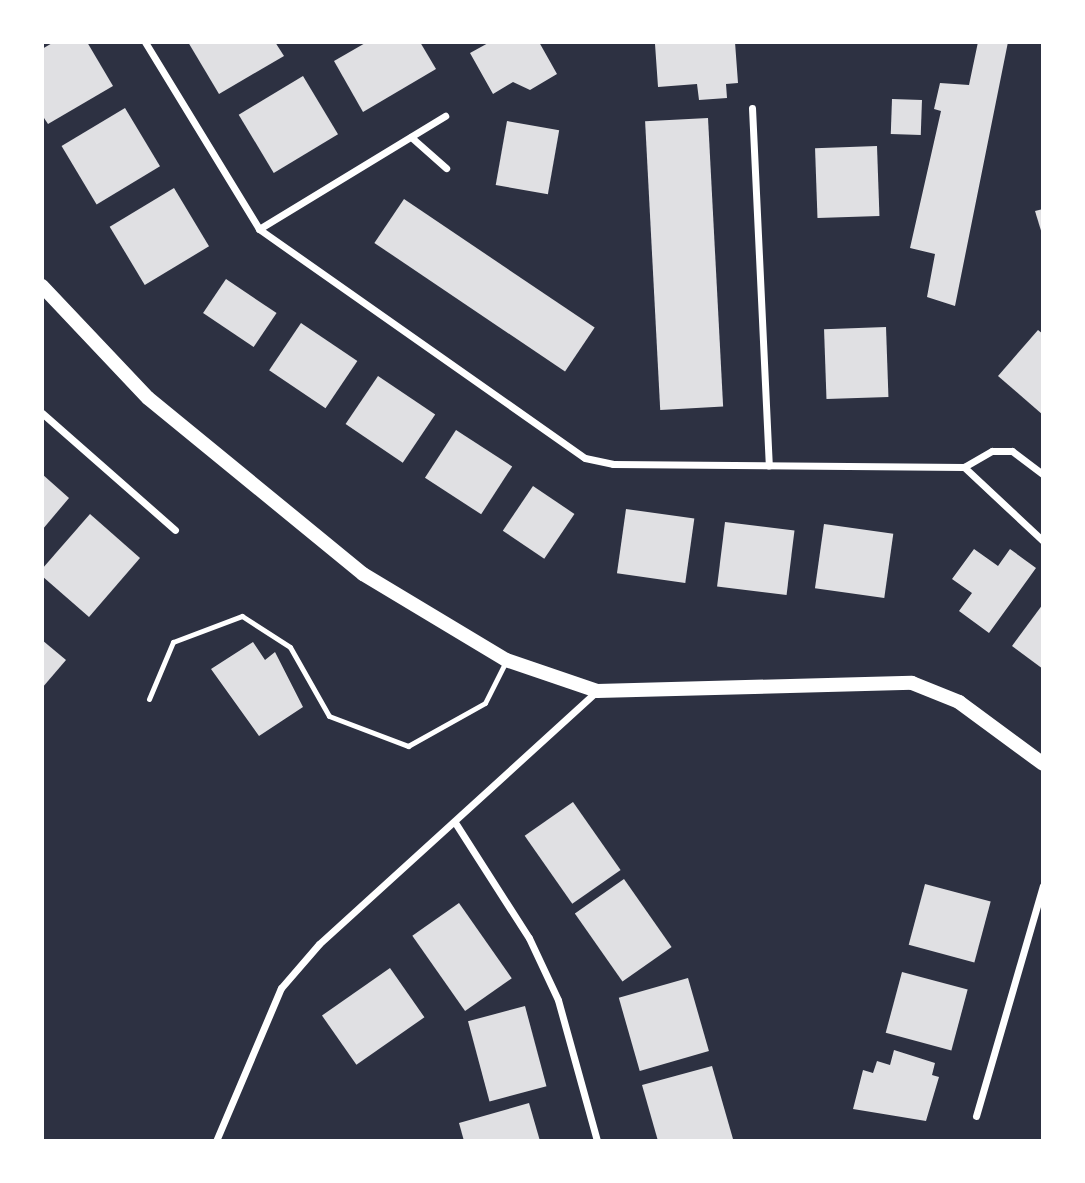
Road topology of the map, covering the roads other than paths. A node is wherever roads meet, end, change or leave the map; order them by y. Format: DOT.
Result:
graph roads {
  1 [pos="145,42"];
  2 [pos="752,108"];
  3 [pos="445,116"];
  4 [pos="411,137"];
  5 [pos="446,167"];
  6 [pos="259,229"];
  7 [pos="42,286"];
  8 [pos="42,413"];
  9 [pos="769,466"];
  10 [pos="964,467"];
  11 [pos="1043,474"];
  12 [pos="175,530"];
  13 [pos="1043,541"];
  14 [pos="506,660"];
  15 [pos="597,691"];
  16 [pos="149,699"];
  17 [pos="1043,764"];
  18 [pos="456,824"];
  19 [pos="1043,886"];
  20 [pos="976,1116"];
  21 [pos="216,1141"];
  22 [pos="597,1141"];
  1 -- 6 [label="street"];
  2 -- 9 [label="street"];
  3 -- 4 [label="street"];
  4 -- 5 [label="street"];
  4 -- 6 [label="street"];
  6 -- 9 [label="street"];
  7 -- 14 [label="main road"];
  8 -- 12 [label="street"];
  9 -- 10 [label="street"];
  10 -- 11 [label="street"];
  10 -- 13 [label="street"];
  14 -- 15 [label="main road"];
  14 -- 16 [label="lane"];
  15 -- 17 [label="main road"];
  15 -- 18 [label="street"];
  18 -- 21 [label="street"];
  18 -- 22 [label="street"];
  19 -- 20 [label="street"];
}
